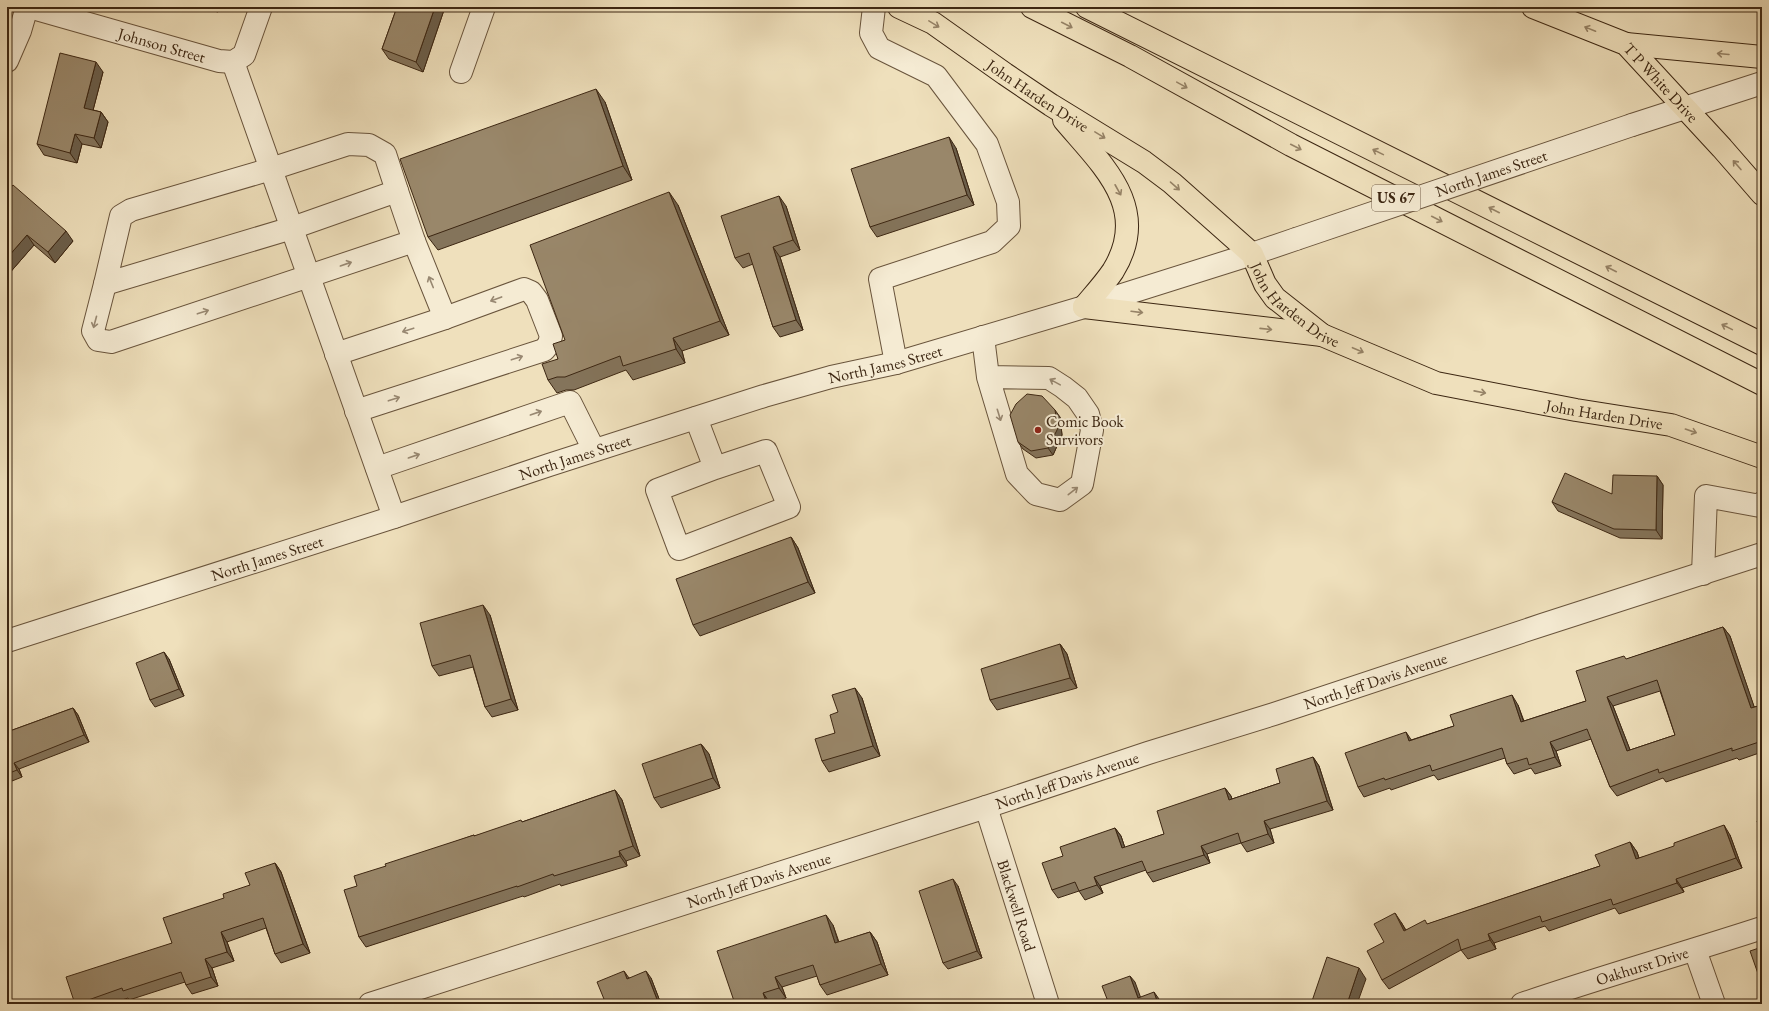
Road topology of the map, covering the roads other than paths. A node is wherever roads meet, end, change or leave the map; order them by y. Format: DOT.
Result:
graph roads {
  1 [pos="28,7"];
  2 [pos="261,7"];
  3 [pos="484,7"];
  4 [pos="874,7"];
  5 [pos="899,7"];
  6 [pos="1032,7"];
  7 [pos="1087,7"];
  8 [pos="1533,7"];
  9 [pos="1626,44"];
  10 [pos="1762,57"];
  11 [pos="7,61"];
  12 [pos="233,62"];
  13 [pos="461,72"];
  14 [pos="1762,83"];
  15 [pos="1051,105"];
  16 [pos="1684,108"];
  17 [pos="271,169"];
  18 [pos="397,191"];
  19 [pos="1762,194"];
  20 [pos="292,228"];
  21 [pos="414,241"];
  22 [pos="1252,254"];
  23 [pos="309,277"];
  24 [pos="105,284"];
  25 [pos="1084,307"];
  26 [pos="445,318"];
  27 [pos="1322,335"];
  28 [pos="983,337"];
  29 [pos="1762,344"];
  30 [pos="336,354"];
  31 [pos="896,363"];
  32 [pos="988,377"];
  33 [pos="1762,384"];
  34 [pos="356,411"];
  35 [pos="696,418"];
  36 [pos="594,450"];
  37 [pos="1762,457"];
  38 [pos="377,468"];
  39 [pos="715,468"];
  40 [pos="1762,503"];
  41 [pos="394,518"];
  42 [pos="1762,554"];
  43 [pos="1703,574"];
  44 [pos="7,641"];
  45 [pos="986,807"];
  46 [pos="1762,928"];
  47 [pos="1696,950"];
  48 [pos="370,1004"];
  49 [pos="1048,1004"];
  50 [pos="1522,1004"];
  51 [pos="1714,1004"];
  1 -- 11 [label="street"];
  1 -- 12 [label="street, Johnson Street"];
  2 -- 12 [label="street"];
  3 -- 13 [label="street"];
  4 -- 31 [label="street"];
  5 -- 15 [label="main road, John Harden Drive, one-way"];
  6 -- 33 [label="main road, US 67, one-way"];
  29 -- 7 [label="main road, US 67, one-way"];
  9 -- 8 [label="main road, T P White Drive, one-way"];
  10 -- 9 [label="main road, one-way"];
  9 -- 16 [label="main road, T P White Drive"];
  12 -- 17 [label="street"];
  14 -- 16 [label="street, North James Street"];
  15 -- 22 [label="main road, John Harden Drive, one-way"];
  15 -- 25 [label="main road, one-way"];
  19 -- 16 [label="main road, T P White Drive, one-way"];
  16 -- 22 [label="street, North James Street, bridge"];
  17 -- 18 [label="street"];
  17 -- 20 [label="street"];
  17 -- 24 [label="street"];
  18 -- 20 [label="street"];
  18 -- 21 [label="street"];
  20 -- 23 [label="street"];
  20 -- 24 [label="street"];
  23 -- 21 [label="street, one-way"];
  26 -- 21 [label="street, one-way"];
  22 -- 25 [label="street, North James Street"];
  22 -- 27 [label="main road, John Harden Drive"];
  24 -- 23 [label="street, one-way"];
  23 -- 30 [label="street"];
  25 -- 27 [label="main road, one-way"];
  25 -- 28 [label="street, North James Street"];
  26 -- 30 [label="street, one-way"];
  34 -- 26 [label="street, one-way"];
  27 -- 37 [label="main road, John Harden Drive, one-way"];
  28 -- 31 [label="street, North James Street"];
  28 -- 32 [label="street"];
  30 -- 34 [label="street"];
  31 -- 35 [label="street, North James Street"];
  32 -- 32 [label="street, one-way"];
  34 -- 38 [label="street"];
  35 -- 36 [label="street, North James Street"];
  35 -- 39 [label="street"];
  38 -- 36 [label="street, one-way"];
  36 -- 41 [label="street, North James Street"];
  38 -- 41 [label="street"];
  39 -- 39 [label="street"];
  40 -- 43 [label="street"];
  41 -- 44 [label="street, North James Street"];
  42 -- 43 [label="street, North Jeff Davis Avenue"];
  43 -- 45 [label="street, North Jeff Davis Avenue"];
  45 -- 48 [label="street, North Jeff Davis Avenue"];
  45 -- 49 [label="street, Blackwell Road"];
  46 -- 47 [label="street, Oakhurst Drive"];
  47 -- 50 [label="street, Oakhurst Drive"];
  47 -- 51 [label="street"];
}
